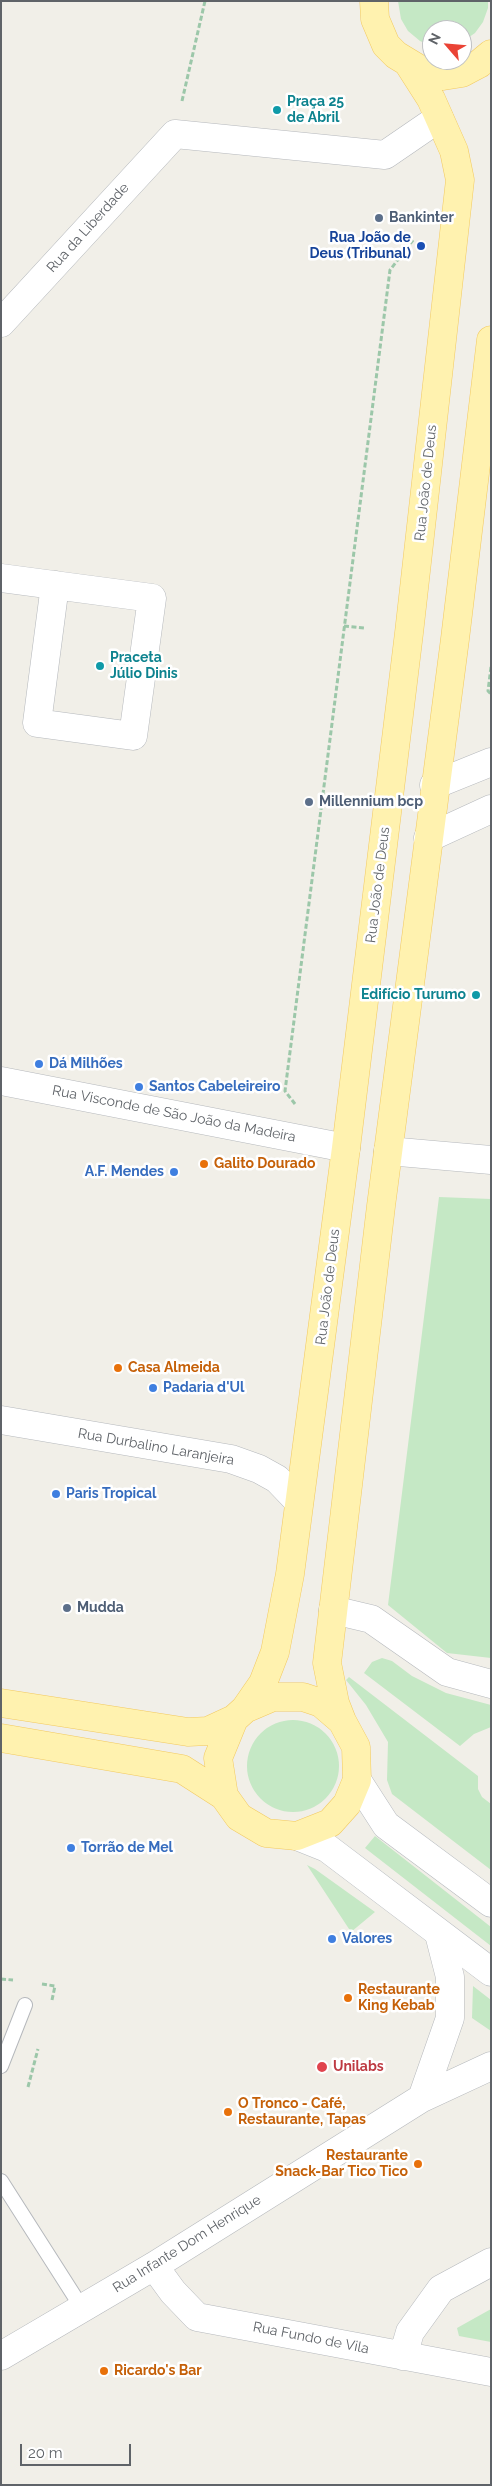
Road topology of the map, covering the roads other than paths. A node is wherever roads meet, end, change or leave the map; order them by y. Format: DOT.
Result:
graph roads {
  1 [pos="374,1"];
  2 [pos="491,54"];
  3 [pos="408,63"];
  4 [pos="439,118"];
  5 [pos="1,323"];
  6 [pos="491,340"];
  7 [pos="1,578"];
  8 [pos="55,586"];
  9 [pos="491,762"];
  10 [pos="434,785"];
  11 [pos="491,809"];
  12 [pos="428,838"];
  13 [pos="1,1081"];
  14 [pos="346,1148"];
  15 [pos="388,1151"];
  16 [pos="491,1160"];
  17 [pos="1,1420"];
  18 [pos="299,1502"];
  19 [pos="333,1610"];
  20 [pos="491,1684"];
  21 [pos="1,1703"];
  22 [pos="239,1714"];
  23 [pos="342,1721"];
  24 [pos="1,1738"];
  25 [pos="357,1780"];
  26 [pos="224,1796"];
  27 [pos="297,1836"];
  28 [pos="491,1903"];
  29 [pos="438,1934"];
  30 [pos="491,1972"];
  31 [pos="25,2004"];
  32 [pos="1,2066"];
  33 [pos="491,2066"];
  34 [pos="422,2098"];
  35 [pos="1,2181"];
  36 [pos="491,2262"];
  37 [pos="154,2266"];
  38 [pos="82,2308"];
  39 [pos="1,2356"];
  40 [pos="403,2356"];
  41 [pos="491,2372"];
  1 -- 3 [label="main road"];
  2 -- 3 [label="main road"];
  3 -- 4 [label="main road, Rua João de Deus"];
  4 -- 5 [label="street, Rua da Liberdade"];
  4 -- 14 [label="main road, Rua João de Deus"];
  6 -- 10 [label="main road"];
  7 -- 8 [label="street"];
  8 -- 8 [label="street"];
  9 -- 10 [label="street"];
  10 -- 12 [label="main road"];
  11 -- 12 [label="street"];
  12 -- 15 [label="main road"];
  13 -- 14 [label="street, Rua Visconde de São João da Madeira"];
  14 -- 18 [label="main road, Rua João de Deus"];
  15 -- 16 [label="street"];
  15 -- 19 [label="main road"];
  17 -- 18 [label="street, Rua Durbalino Laranjeira"];
  18 -- 22 [label="main road, Rua João de Deus"];
  19 -- 20 [label="street"];
  19 -- 23 [label="main road"];
  21 -- 22 [label="main road"];
  22 -- 23 [label="main road"];
  22 -- 26 [label="main road"];
  23 -- 25 [label="main road"];
  24 -- 26 [label="main road"];
  25 -- 27 [label="main road"];
  25 -- 28 [label="street"];
  26 -- 27 [label="main road"];
  27 -- 29 [label="street"];
  29 -- 30 [label="street"];
  29 -- 34 [label="street"];
  31 -- 32 [label="lane"];
  33 -- 34 [label="street, Rua Infante Dom Henrique"];
  34 -- 37 [label="street, Rua Infante Dom Henrique"];
  35 -- 38 [label="lane"];
  36 -- 40 [label="street"];
  37 -- 38 [label="street, Rua Infante Dom Henrique"];
  37 -- 40 [label="street, Rua Fundo de Vila"];
  38 -- 39 [label="street, Rua Infante Dom Henrique"];
  40 -- 41 [label="street, Rua Fundo de Vila"];
}
